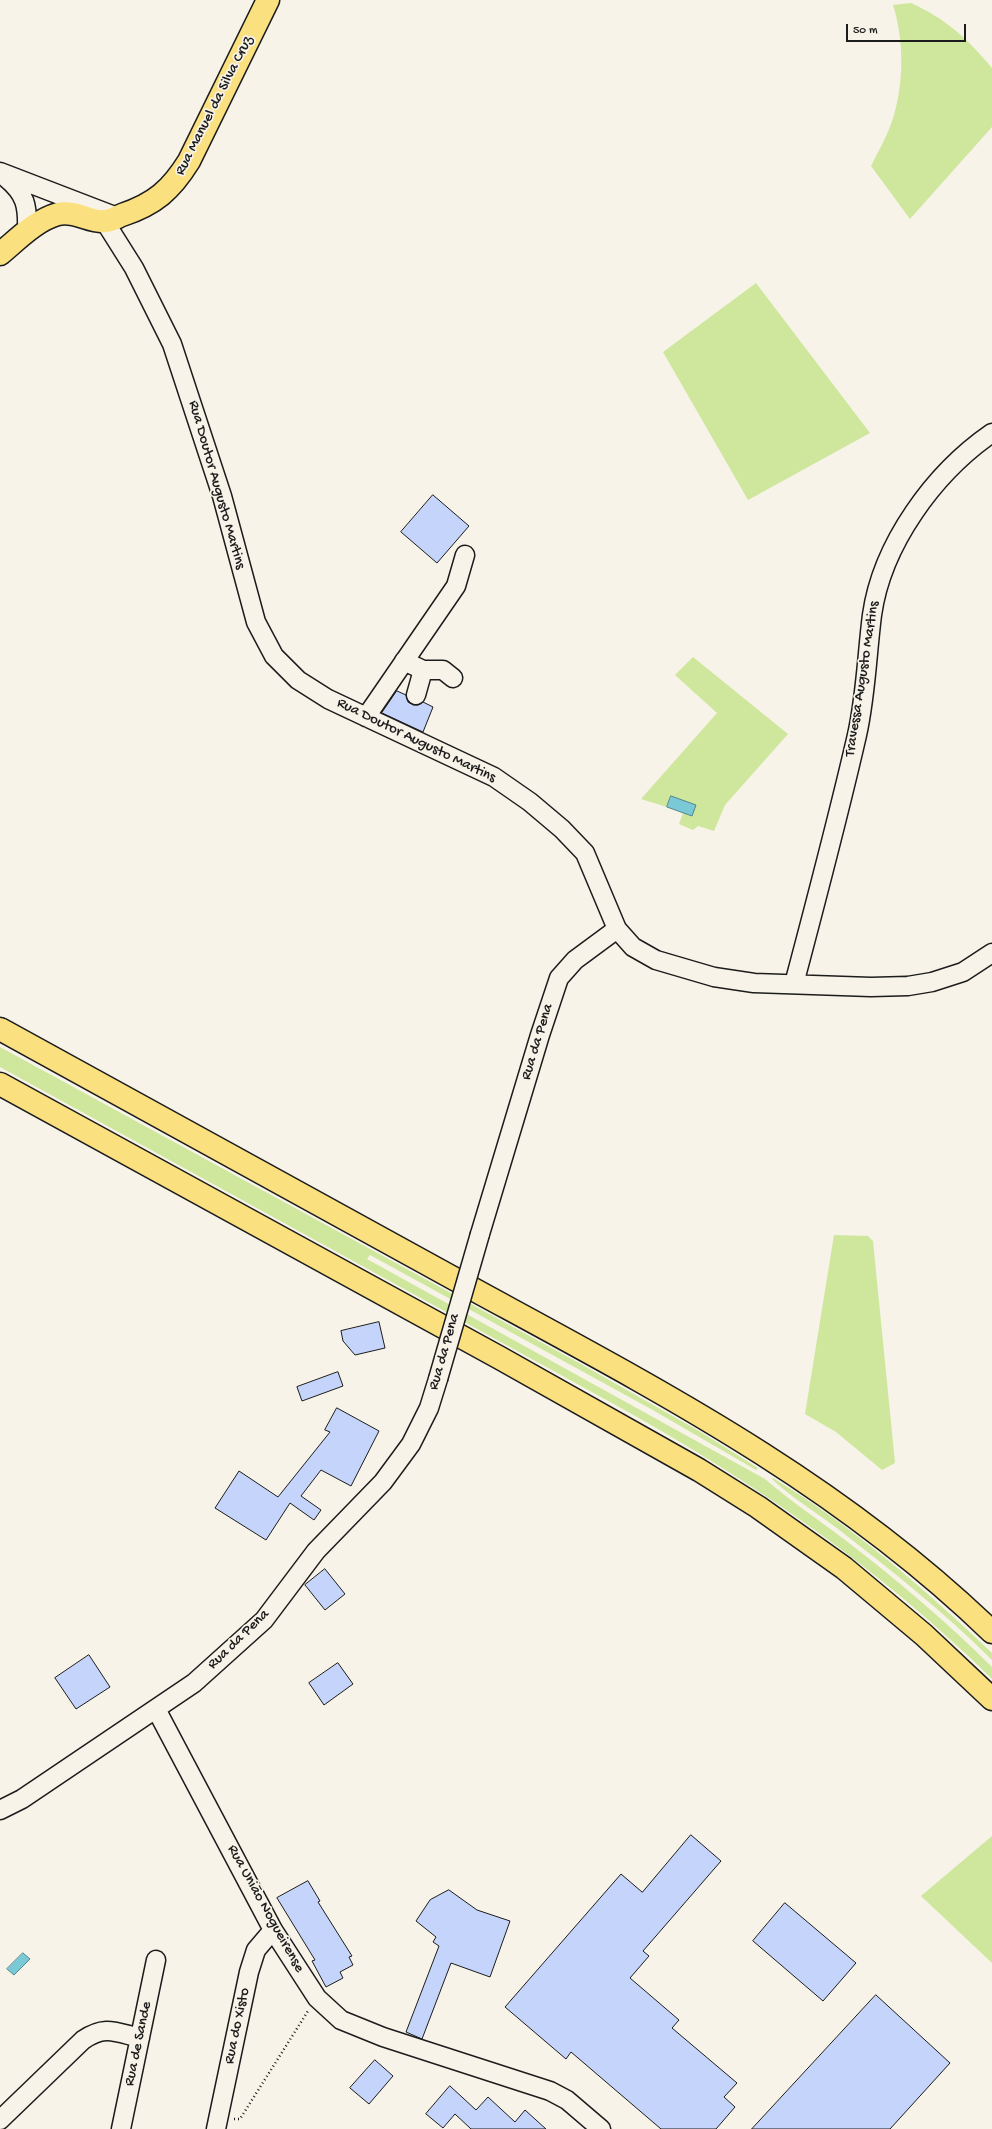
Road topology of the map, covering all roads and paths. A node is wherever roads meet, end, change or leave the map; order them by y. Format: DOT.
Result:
graph roads {
  1 [pos="268,0"];
  2 [pos="0,173"];
  3 [pos="111,219"];
  4 [pos="27,232"];
  5 [pos="0,254"];
  6 [pos="992,433"];
  7 [pos="465,555"];
  8 [pos="404,661"];
  9 [pos="423,670"];
  10 [pos="453,678"];
  11 [pos="416,695"];
  12 [pos="366,717"];
  13 [pos="617,929"];
  14 [pos="992,953"];
  15 [pos="794,984"];
  16 [pos="0,1029"];
  17 [pos="0,1084"];
  18 [pos="992,1632"];
  19 [pos="992,1699"];
  20 [pos="156,1709"];
  21 [pos="0,1810"];
  22 [pos="274,1930"];
  23 [pos="156,1960"];
  24 [pos="317,1998"];
  25 [pos="140,2038"];
  26 [pos="0,2120"];
  27 [pos="218,2123"];
  28 [pos="121,2129"];
  29 [pos="601,2129"];
  1 -- 3 [label="main road, Rua Manuel da Silva Cruz"];
  2 -- 3 [label="street"];
  2 -- 4 [label="street"];
  3 -- 4 [label="main road"];
  3 -- 12 [label="street, Rua Doutor Augusto Martins"];
  4 -- 5 [label="main road"];
  6 -- 15 [label="street, Travessa Augusto Martins"];
  7 -- 8 [label="street"];
  8 -- 9 [label="street"];
  8 -- 12 [label="street"];
  9 -- 10 [label="street"];
  9 -- 11 [label="street"];
  12 -- 13 [label="street, Rua Doutor Augusto Martins"];
  13 -- 15 [label="street, Rua Doutor Augusto Martins"];
  13 -- 20 [label="street, Rua da Pena, bridge"];
  14 -- 15 [label="street, Rua Doutor Augusto Martins"];
  16 -- 18 [label="main road"];
  17 -- 19 [label="main road"];
  20 -- 21 [label="street, Rua da Pena"];
  20 -- 22 [label="street, Rua União Nogueirense"];
  22 -- 24 [label="street, Rua União Nogueirense"];
  22 -- 27 [label="street, Rua do Xisto"];
  23 -- 25 [label="street, Rua de Sande"];
  24 -- 27 [label="path"];
  24 -- 29 [label="street, Rua União Nogueirense"];
  25 -- 26 [label="street"];
  25 -- 28 [label="street, Rua de Sande"];
}
